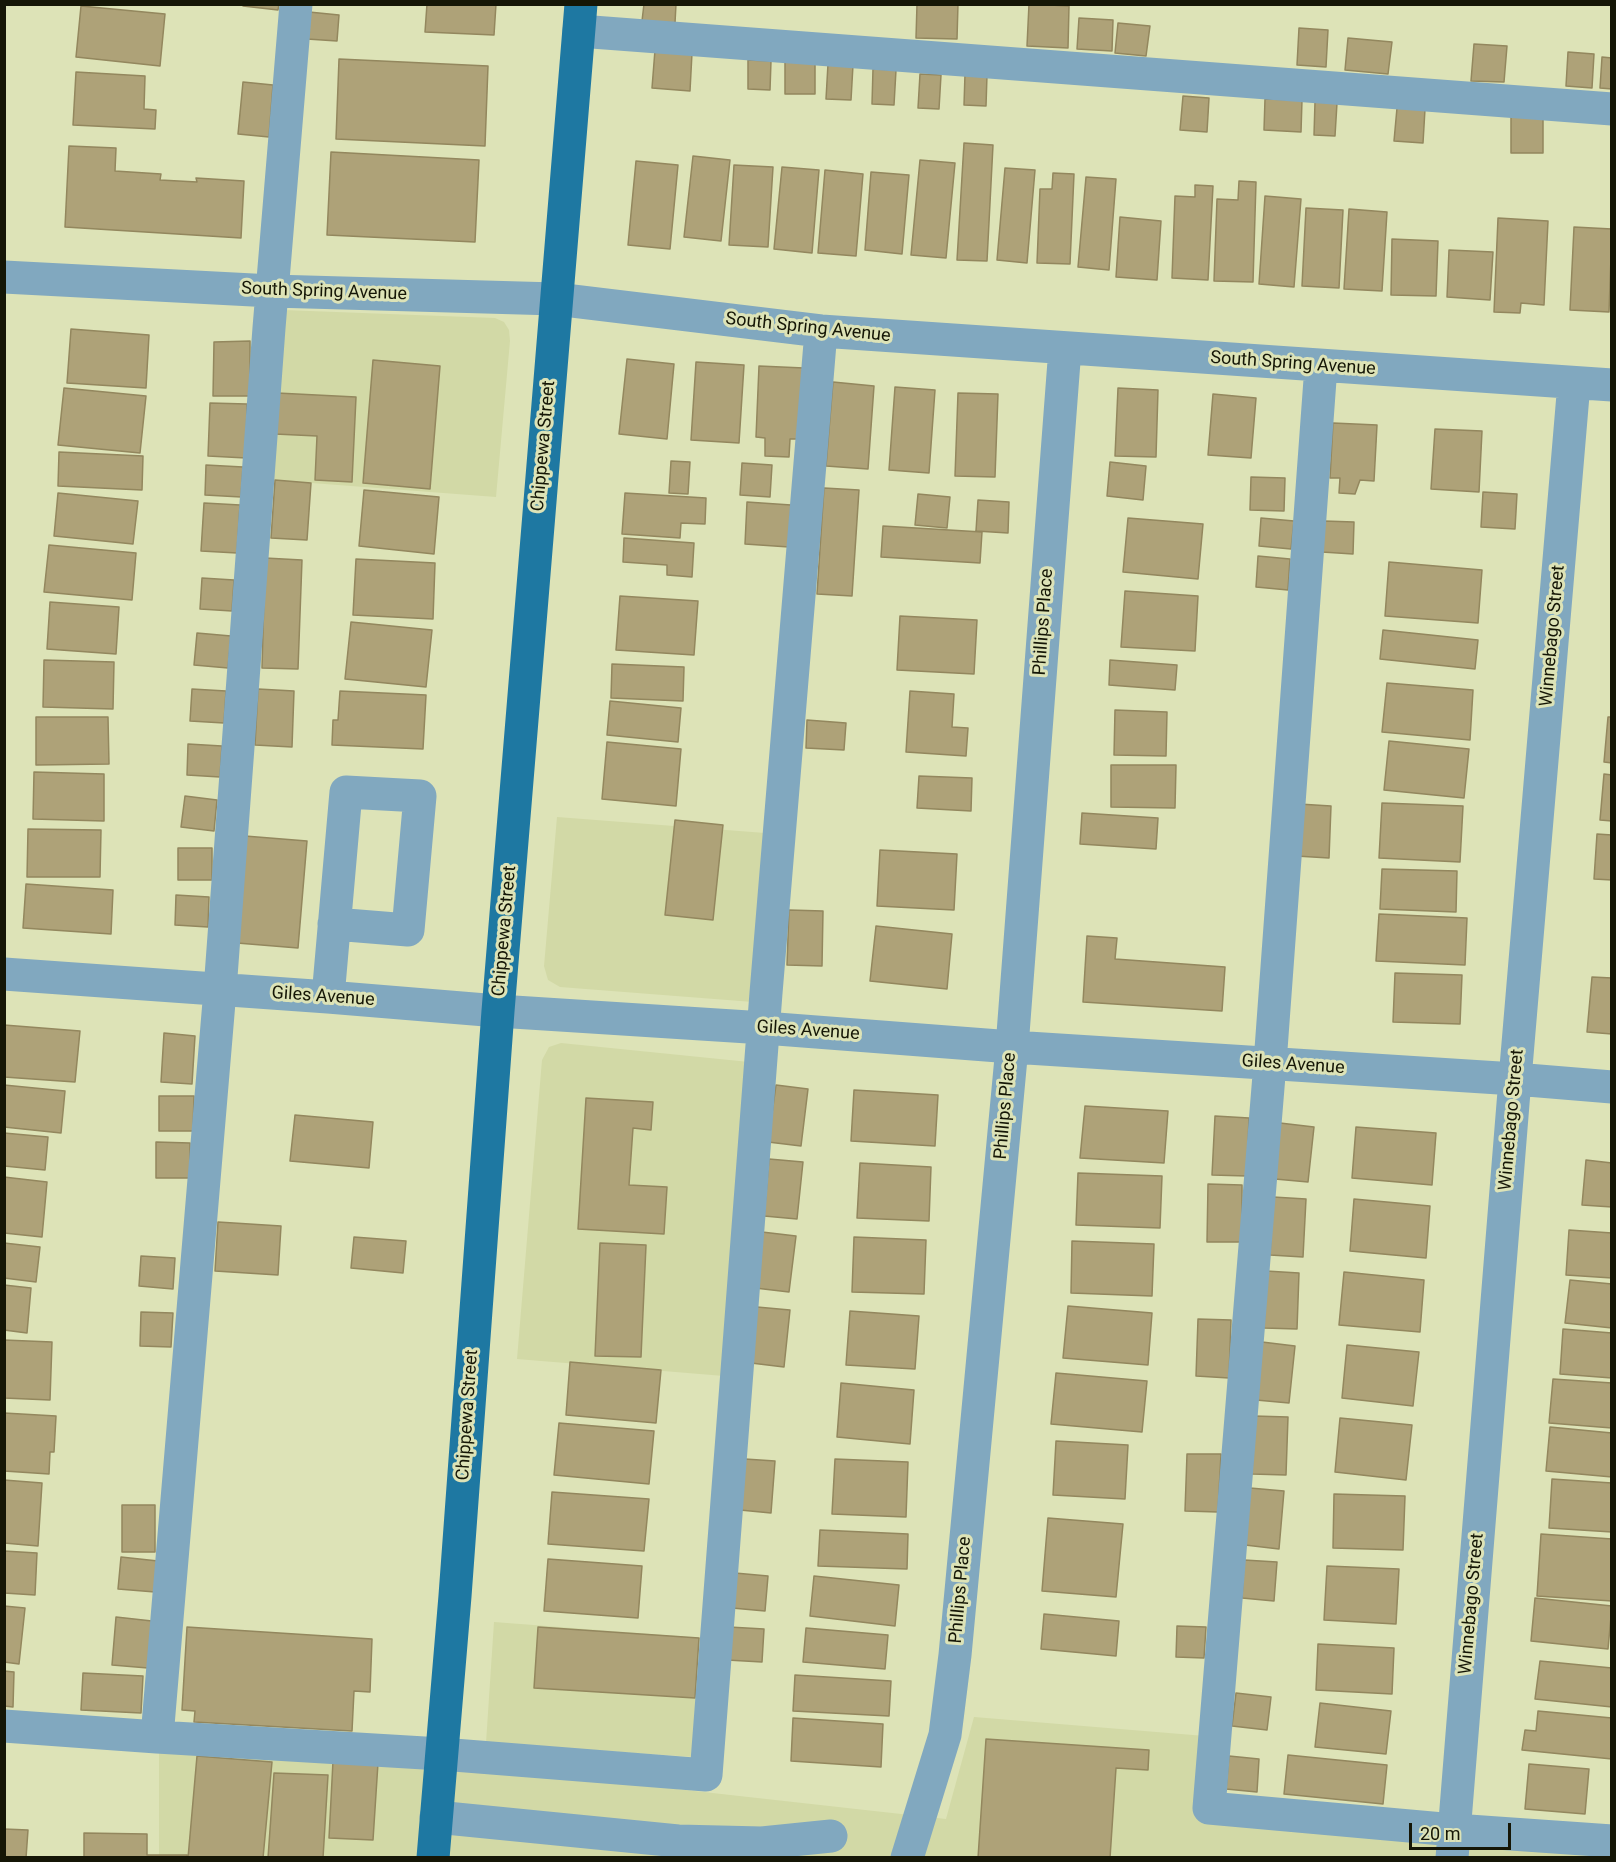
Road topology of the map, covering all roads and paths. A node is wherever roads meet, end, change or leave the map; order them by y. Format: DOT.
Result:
graph roads {
  1 [pos="296,4"];
  2 [pos="580,18"];
  3 [pos="1611,110"];
  4 [pos="4,277"];
  5 [pos="272,291"];
  6 [pos="556,299"];
  7 [pos="821,332"];
  8 [pos="1065,348"];
  9 [pos="1321,366"];
  10 [pos="1574,383"];
  11 [pos="1611,385"];
  12 [pos="334,924"];
  13 [pos="4,974"];
  14 [pos="220,990"];
  15 [pos="328,997"];
  16 [pos="498,1011"];
  17 [pos="764,1028"];
  18 [pos="1012,1047"];
  19 [pos="1270,1064"];
  20 [pos="1515,1079"];
  21 [pos="1611,1087"];
  22 [pos="4,1726"];
  23 [pos="157,1737"];
  24 [pos="441,1754"];
  25 [pos="436,1817"];
  26 [pos="831,1836"];
  27 [pos="1611,1841"];
  28 [pos="1453,1844"];
  29 [pos="433,1857"];
  30 [pos="907,1857"];
  1 -- 5 [label="street"];
  2 -- 3 [label="street"];
  2 -- 6 [label="main road, Chippewa Street"];
  4 -- 5 [label="street, South Spring Avenue"];
  5 -- 6 [label="street, South Spring Avenue"];
  5 -- 14 [label="street"];
  6 -- 7 [label="street, South Spring Avenue"];
  6 -- 16 [label="main road, Chippewa Street"];
  7 -- 8 [label="street, South Spring Avenue"];
  7 -- 17 [label="street"];
  8 -- 9 [label="street, South Spring Avenue"];
  8 -- 18 [label="street, Phillips Place"];
  9 -- 10 [label="street, South Spring Avenue"];
  9 -- 19 [label="street"];
  10 -- 11 [label="street, South Spring Avenue"];
  10 -- 20 [label="street, Winnebago Street"];
  12 -- 15 [label="street"];
  13 -- 14 [label="street, Giles Avenue"];
  14 -- 15 [label="street, Giles Avenue"];
  14 -- 23 [label="street"];
  15 -- 16 [label="street, Giles Avenue"];
  16 -- 17 [label="street, Giles Avenue"];
  16 -- 24 [label="main road, Chippewa Street"];
  17 -- 18 [label="street, Giles Avenue"];
  17 -- 24 [label="street"];
  18 -- 19 [label="street, Giles Avenue"];
  18 -- 30 [label="street, Phillips Place"];
  19 -- 20 [label="street, Giles Avenue"];
  19 -- 28 [label="street"];
  20 -- 21 [label="street, Giles Avenue"];
  20 -- 28 [label="street, Winnebago Street"];
  22 -- 23 [label="street"];
  23 -- 24 [label="street"];
  24 -- 25 [label="main road, Chippewa Street"];
  25 -- 26 [label="street"];
  25 -- 29 [label="main road, Chippewa Street"];
  27 -- 28 [label="street"];
}
